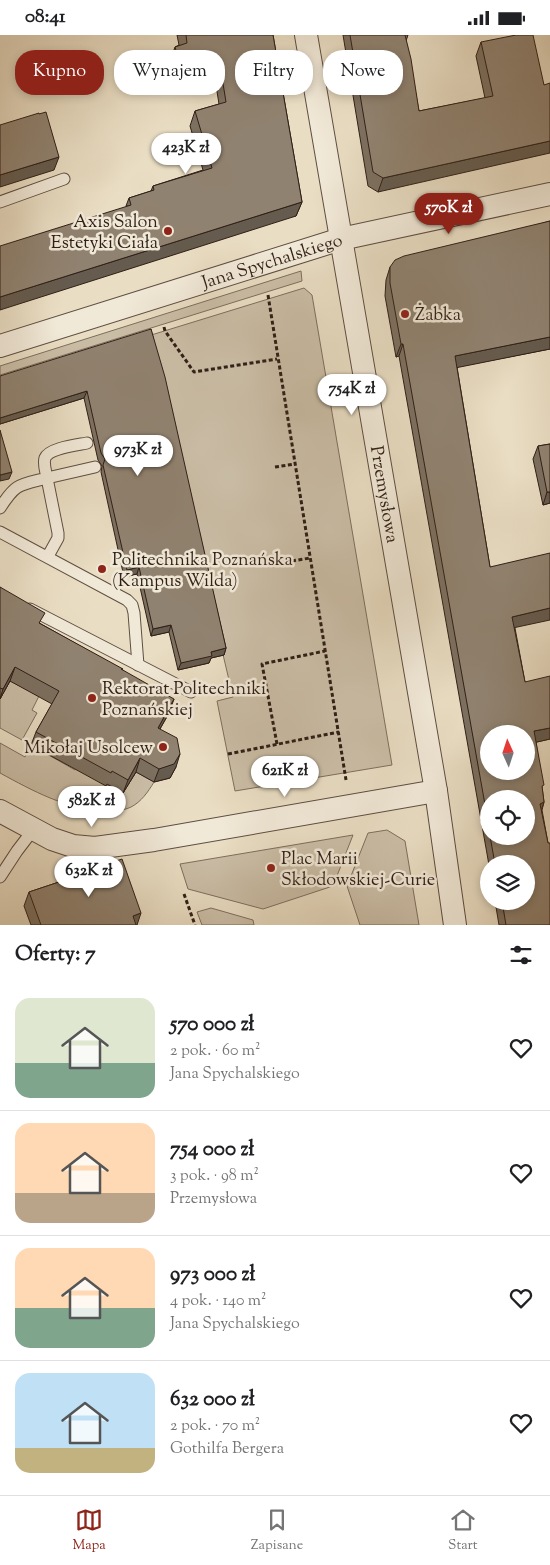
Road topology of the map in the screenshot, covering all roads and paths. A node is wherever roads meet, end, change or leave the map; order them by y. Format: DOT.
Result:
graph roads {
  1 [pos="306,35"];
  2 [pos="64,179"];
  3 [pos="550,193"];
  4 [pos="0,202"];
  5 [pos="341,239"];
  6 [pos="268,295"];
  7 [pos="164,327"];
  8 [pos="0,346"];
  9 [pos="278,359"];
  10 [pos="87,443"];
  11 [pos="294,464"];
  12 [pos="95,467"];
  13 [pos="275,467"];
  14 [pos="47,478"];
  15 [pos="0,508"];
  16 [pos="0,532"];
  17 [pos="48,557"];
  18 [pos="310,558"];
  19 [pos="292,561"];
  20 [pos="17,603"];
  21 [pos="325,651"];
  22 [pos="138,665"];
  23 [pos="191,692"];
  24 [pos="338,732"];
  25 [pos="277,744"];
  26 [pos="228,754"];
  27 [pos="346,781"];
  28 [pos="436,791"];
  29 [pos="0,811"];
  30 [pos="33,830"];
  31 [pos="0,877"];
  32 [pos="184,894"];
  33 [pos="195,925"];
  34 [pos="455,925"];
  1 -- 5 [label="street, Przemysłowa"];
  2 -- 4 [label="lane"];
  3 -- 5 [label="street, Jana Spychalskiego"];
  5 -- 8 [label="street, Jana Spychalskiego"];
  5 -- 28 [label="street, Przemysłowa"];
  6 -- 9 [label="path"];
  7 -- 9 [label="path"];
  9 -- 11 [label="path"];
  10 -- 14 [label="lane"];
  11 -- 13 [label="path"];
  11 -- 18 [label="path"];
  12 -- 14 [label="lane"];
  14 -- 15 [label="lane"];
  14 -- 17 [label="lane"];
  16 -- 17 [label="lane"];
  17 -- 22 [label="lane"];
  18 -- 19 [label="path"];
  18 -- 21 [label="path"];
  20 -- 22 [label="lane"];
  21 -- 24 [label="path"];
  21 -- 25 [label="path"];
  22 -- 23 [label="lane"];
  24 -- 25 [label="path"];
  24 -- 27 [label="path"];
  25 -- 26 [label="path"];
  28 -- 30 [label="street"];
  28 -- 34 [label="street, Przemysłowa"];
  29 -- 30 [label="street"];
  30 -- 31 [label="lane"];
  32 -- 33 [label="path"];
}
